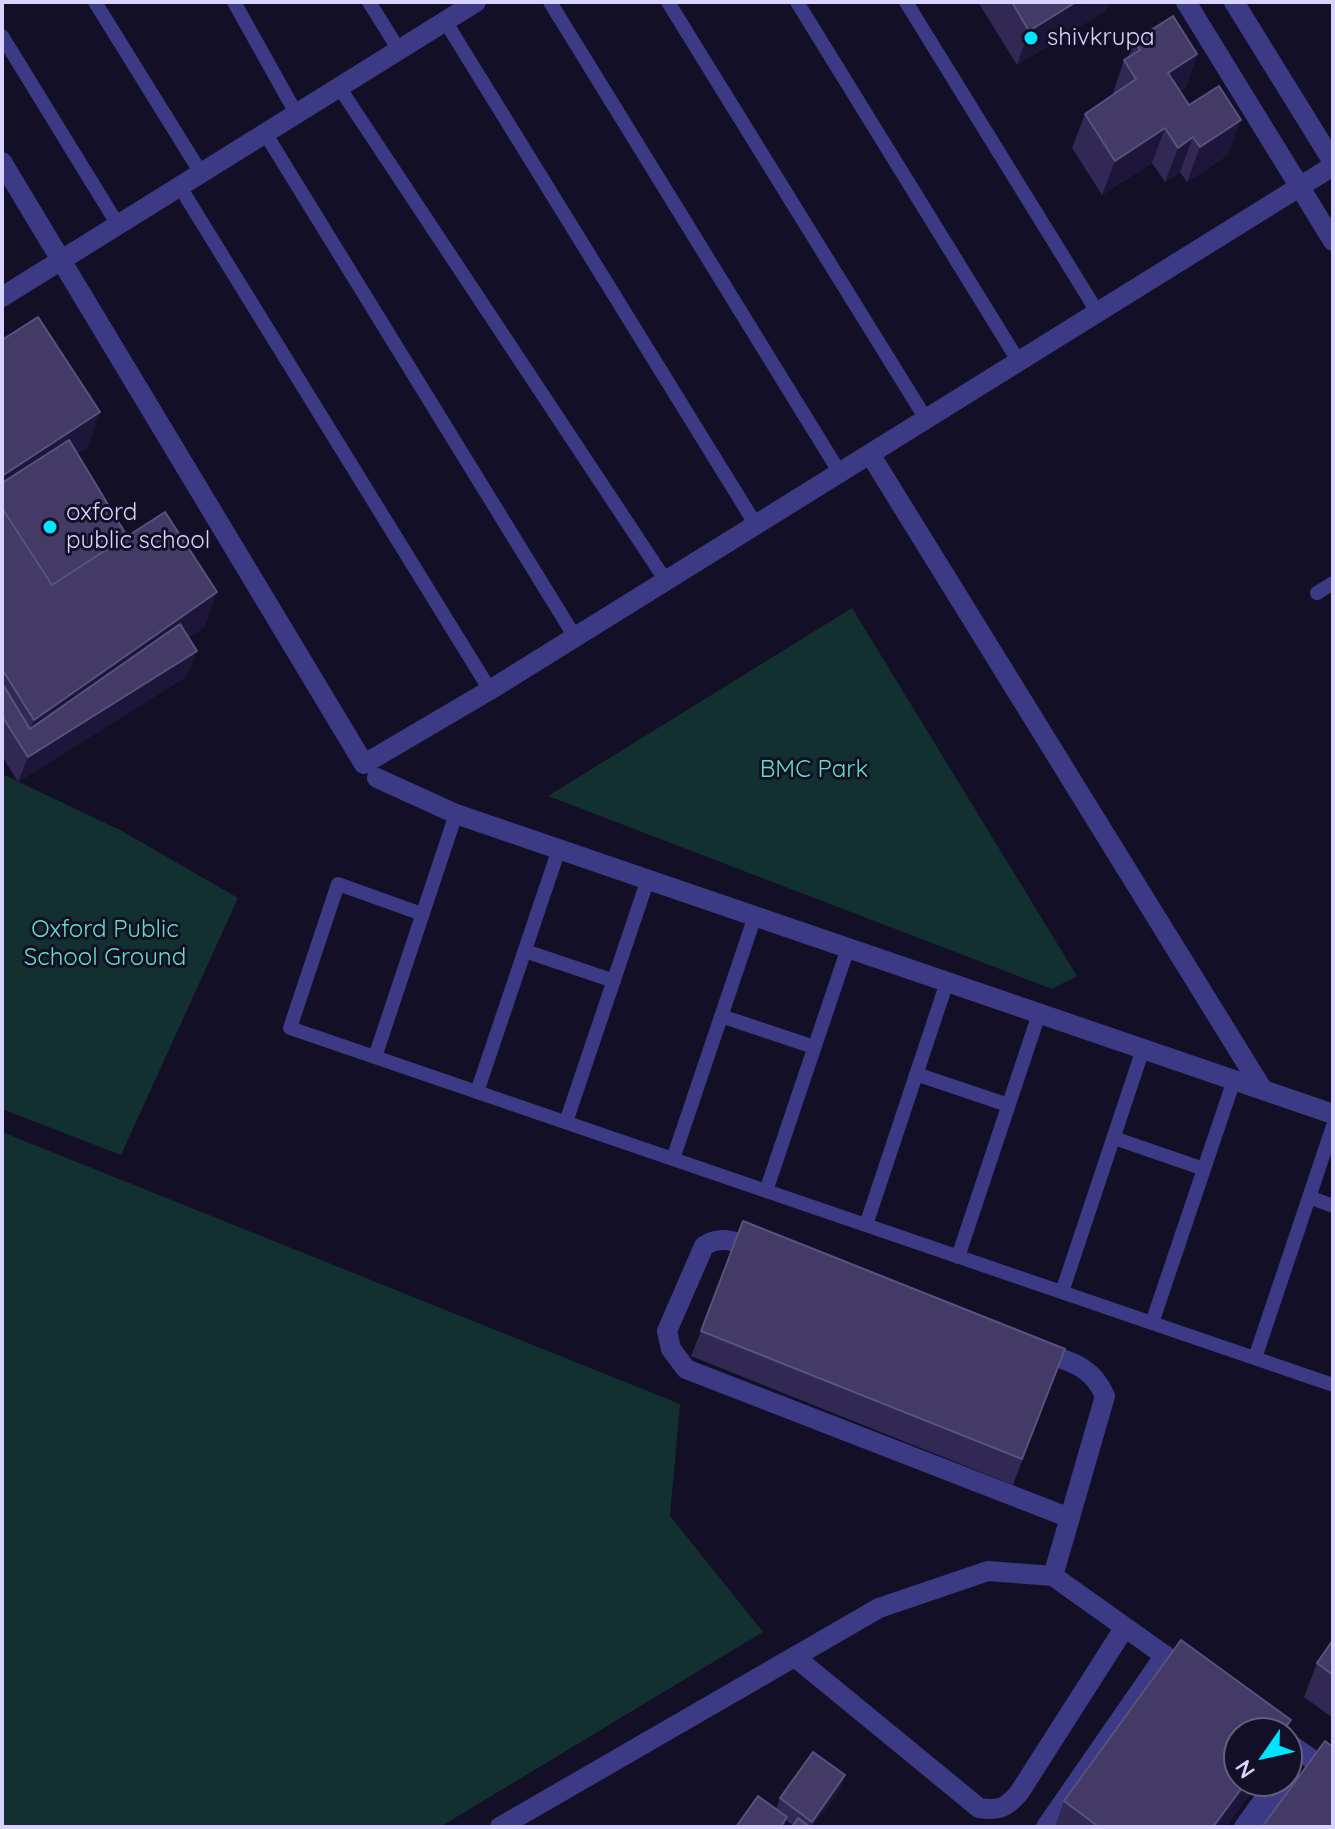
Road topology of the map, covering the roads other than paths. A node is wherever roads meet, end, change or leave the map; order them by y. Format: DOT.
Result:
graph roads {
  1 [pos="95,2"];
  2 [pos="234,2"];
  3 [pos="369,2"];
  4 [pos="476,2"];
  5 [pos="550,2"];
  6 [pos="668,2"];
  7 [pos="797,2"];
  8 [pos="906,2"];
  9 [pos="1186,2"];
  10 [pos="1234,2"];
  11 [pos="445,21"];
  12 [pos="2,36"];
  13 [pos="399,50"];
  14 [pos="339,87"];
  15 [pos="296,113"];
  16 [pos="265,133"];
  17 [pos="2,162"];
  18 [pos="1333,164"];
  19 [pos="201,173"];
  20 [pos="180,187"];
  21 [pos="1300,187"];
  22 [pos="118,225"];
  23 [pos="1333,241"];
  24 [pos="63,259"];
  25 [pos="2,297"];
  26 [pos="1098,313"];
  27 [pos="1019,362"];
  28 [pos="926,419"];
  29 [pos="870,454"];
  30 [pos="840,473"];
  31 [pos="756,525"];
  32 [pos="666,581"];
  33 [pos="1333,583"];
  34 [pos="1317,593"];
  35 [pos="575,637"];
  36 [pos="490,690"];
  37 [pos="370,771"];
  38 [pos="456,814"];
  39 [pos="559,849"];
  40 [pos="648,879"];
  41 [pos="422,914"];
  42 [pos="755,916"];
  43 [pos="848,948"];
  44 [pos="525,951"];
  45 [pos="614,981"];
  46 [pos="947,982"];
  47 [pos="1039,1014"];
  48 [pos="721,1016"];
  49 [pos="814,1047"];
  50 [pos="1143,1049"];
  51 [pos="375,1057"];
  52 [pos="916,1074"];
  53 [pos="1234,1080"];
  54 [pos="1263,1090"];
  55 [pos="477,1092"];
  56 [pos="1008,1105"];
  57 [pos="1333,1114"];
  58 [pos="566,1122"];
  59 [pos="1333,1126"];
  60 [pos="1114,1138"];
  61 [pos="673,1159"];
  62 [pos="1204,1169"];
  63 [pos="766,1191"];
  64 [pos="1309,1197"];
  65 [pos="1333,1206"];
  66 [pos="866,1225"];
  67 [pos="958,1257"];
  68 [pos="785,1260"];
  69 [pos="1062,1292"];
  70 [pos="1152,1323"];
  71 [pos="1024,1345"];
  72 [pos="1255,1358"];
  73 [pos="1333,1385"];
  74 [pos="1070,1518"];
  75 [pos="1053,1576"];
  76 [pos="1125,1627"];
  77 [pos="1165,1655"];
  78 [pos="795,1657"];
  79 [pos="1201,1681"];
  80 [pos="1303,1753"];
  81 [pos="1333,1774"];
  82 [pos="1266,1797"];
  83 [pos="1276,1797"];
  84 [pos="500,1827"];
  85 [pos="1046,1827"];
  86 [pos="1244,1827"];
  87 [pos="1261,1827"];
  1 -- 19 [label="lane"];
  2 -- 15 [label="lane"];
  3 -- 13 [label="lane"];
  4 -- 11 [label="street"];
  5 -- 30 [label="lane"];
  6 -- 28 [label="lane"];
  7 -- 27 [label="lane"];
  8 -- 26 [label="lane"];
  9 -- 21 [label="street"];
  10 -- 18 [label="street"];
  11 -- 13 [label="street"];
  11 -- 31 [label="lane"];
  12 -- 22 [label="lane"];
  13 -- 14 [label="street"];
  14 -- 15 [label="street"];
  14 -- 32 [label="lane"];
  15 -- 16 [label="street"];
  16 -- 19 [label="street"];
  16 -- 35 [label="lane"];
  17 -- 24 [label="street"];
  18 -- 21 [label="street"];
  19 -- 20 [label="street"];
  20 -- 22 [label="street"];
  20 -- 36 [label="lane"];
  21 -- 23 [label="street"];
  21 -- 26 [label="street"];
  22 -- 24 [label="street"];
  24 -- 25 [label="street"];
  24 -- 37 [label="street"];
  26 -- 27 [label="street"];
  27 -- 28 [label="street"];
  28 -- 29 [label="street"];
  29 -- 30 [label="street"];
  29 -- 54 [label="street"];
  30 -- 31 [label="street"];
  31 -- 32 [label="street"];
  32 -- 35 [label="street"];
  33 -- 34 [label="lane"];
  35 -- 36 [label="street"];
  36 -- 37 [label="street"];
  37 -- 38 [label="street"];
  38 -- 39 [label="street"];
  38 -- 41 [label="lane"];
  39 -- 40 [label="street"];
  39 -- 44 [label="lane"];
  40 -- 42 [label="street"];
  40 -- 45 [label="lane"];
  41 -- 51 [label="lane"];
  41 -- 51 [label="lane"];
  42 -- 43 [label="street"];
  42 -- 48 [label="lane"];
  43 -- 46 [label="street"];
  43 -- 49 [label="lane"];
  44 -- 45 [label="lane"];
  44 -- 55 [label="lane"];
  45 -- 58 [label="lane"];
  46 -- 47 [label="street"];
  46 -- 52 [label="lane"];
  47 -- 50 [label="street"];
  47 -- 56 [label="lane"];
  48 -- 49 [label="lane"];
  48 -- 61 [label="lane"];
  49 -- 63 [label="lane"];
  50 -- 53 [label="street"];
  50 -- 60 [label="lane"];
  51 -- 55 [label="lane"];
  52 -- 56 [label="lane"];
  52 -- 66 [label="lane"];
  53 -- 54 [label="street"];
  53 -- 62 [label="lane"];
  54 -- 57 [label="street"];
  55 -- 58 [label="lane"];
  56 -- 67 [label="lane"];
  58 -- 61 [label="lane"];
  59 -- 64 [label="lane"];
  60 -- 62 [label="lane"];
  60 -- 69 [label="lane"];
  61 -- 63 [label="lane"];
  62 -- 70 [label="lane"];
  63 -- 66 [label="lane"];
  64 -- 65 [label="lane"];
  64 -- 72 [label="lane"];
  66 -- 67 [label="lane"];
  67 -- 69 [label="lane"];
  68 -- 74 [label="street"];
  69 -- 70 [label="lane"];
  70 -- 72 [label="lane"];
  71 -- 74 [label="street"];
  72 -- 73 [label="lane"];
  74 -- 75 [label="street"];
  75 -- 76 [label="street"];
  75 -- 78 [label="street"];
  76 -- 77 [label="street"];
  76 -- 78 [label="street"];
  77 -- 79 [label="street"];
  77 -- 85 [label="street"];
  78 -- 84 [label="street"];
  80 -- 81 [label="street"];
  82 -- 86 [label="street"];
  83 -- 87 [label="street"];
}
